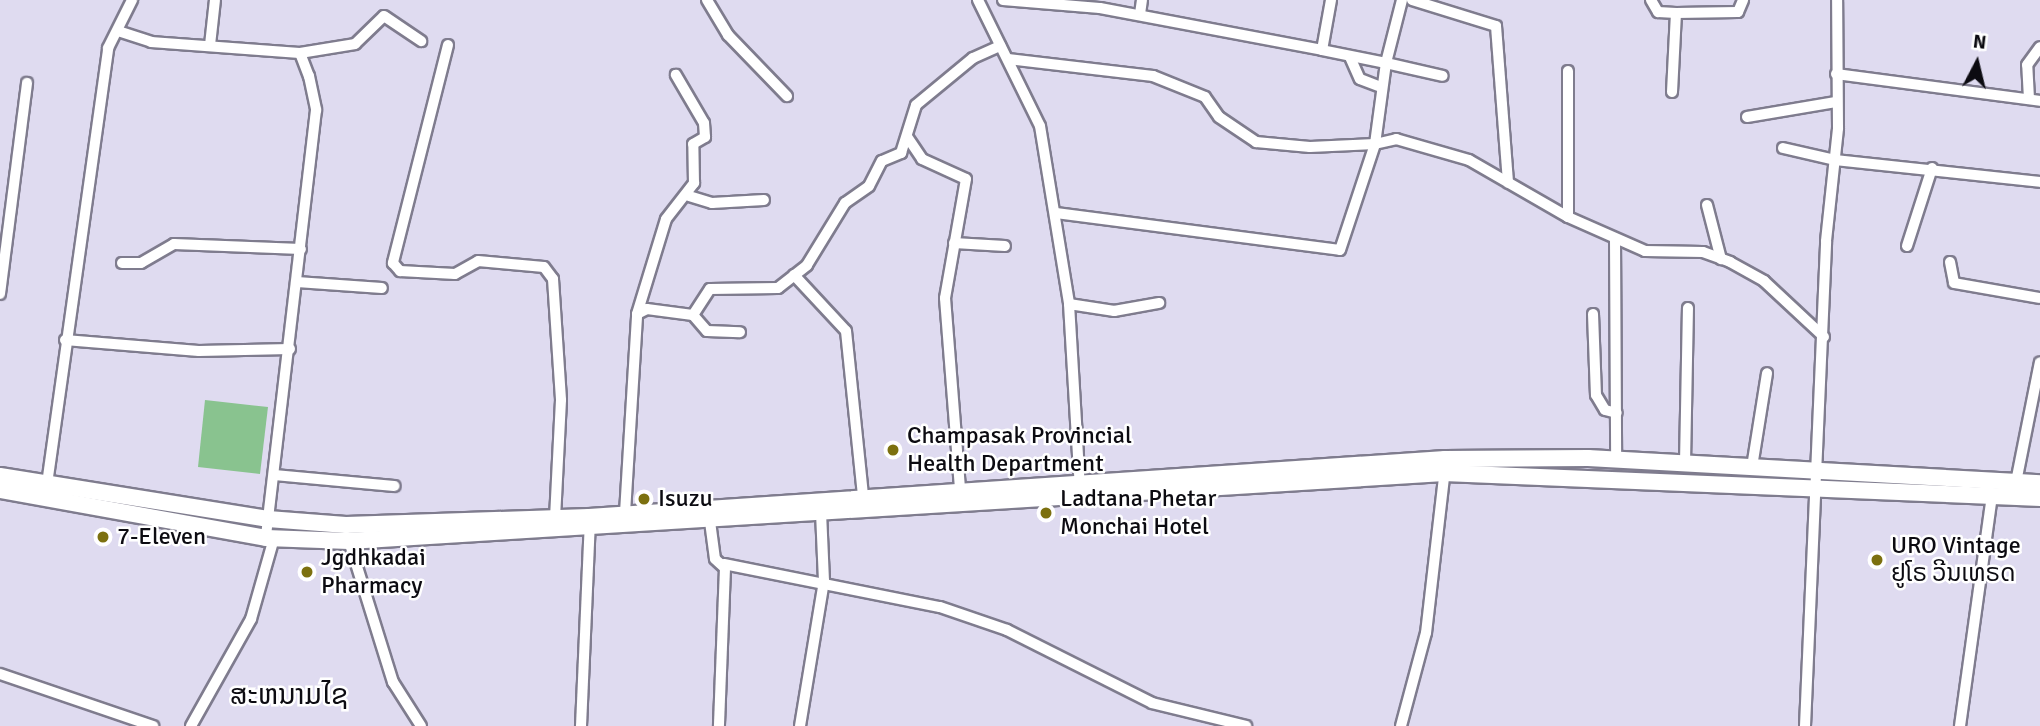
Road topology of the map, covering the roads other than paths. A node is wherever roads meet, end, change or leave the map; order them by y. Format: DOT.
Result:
graph roads {
  1 [pos="115,0"];
  2 [pos="132,0"];
  3 [pos="215,0"];
  4 [pos="707,0"];
  5 [pos="978,0"];
  6 [pos="1003,0"];
  7 [pos="1142,0"];
  8 [pos="1331,0"];
  9 [pos="1402,0"];
  10 [pos="1412,0"];
  11 [pos="1651,0"];
  12 [pos="1744,0"];
  13 [pos="1837,0"];
  14 [pos="124,11"];
  15 [pos="1676,13"];
  16 [pos="1140,15"];
  17 [pos="118,31"];
  18 [pos="421,41"];
  19 [pos="210,45"];
  20 [pos="448,46"];
  21 [pos="1000,46"];
  22 [pos="2040,47"];
  23 [pos="1322,50"];
  24 [pos="300,53"];
  25 [pos="1350,57"];
  26 [pos="1008,59"];
  27 [pos="1386,63"];
  28 [pos="1568,71"];
  29 [pos="1836,74"];
  30 [pos="676,75"];
  31 [pos="1443,76"];
  32 [pos="27,83"];
  33 [pos="1381,87"];
  34 [pos="1672,92"];
  35 [pos="787,96"];
  36 [pos="2034,100"];
  37 [pos="1836,102"];
  38 [pos="1747,117"];
  39 [pos="908,138"];
  40 [pos="1375,144"];
  41 [pos="1783,148"];
  42 [pos="1835,160"];
  43 [pos="1932,168"];
  44 [pos="2040,182"];
  45 [pos="1508,183"];
  46 [pos="689,197"];
  47 [pos="764,201"];
  48 [pos="1707,205"];
  49 [pos="1056,213"];
  50 [pos="1567,217"];
  51 [pos="0,220"];
  52 [pos="13,222"];
  53 [pos="1615,239"];
  54 [pos="954,243"];
  55 [pos="1005,246"];
  56 [pos="1906,246"];
  57 [pos="301,248"];
  58 [pos="1721,259"];
  59 [pos="1950,262"];
  60 [pos="122,263"];
  61 [pos="794,275"];
  62 [pos="298,282"];
  63 [pos="382,288"];
  64 [pos="0,294"];
  65 [pos="2040,298"];
  66 [pos="1159,303"];
  67 [pos="1069,304"];
  68 [pos="1688,308"];
  69 [pos="637,314"];
  70 [pos="1593,314"];
  71 [pos="692,315"];
  72 [pos="740,332"];
  73 [pos="1824,337"];
  74 [pos="65,340"];
  75 [pos="290,349"];
  76 [pos="2040,362"];
  77 [pos="1767,373"];
  78 [pos="1617,413"];
  79 [pos="1616,460"];
  80 [pos="1685,463"];
  81 [pos="1445,466"];
  82 [pos="1587,466"];
  83 [pos="1752,467"];
  84 [pos="1816,470"];
  85 [pos="274,475"];
  86 [pos="0,476"];
  87 [pos="2040,483"];
  88 [pos="47,484"];
  89 [pos="395,486"];
  90 [pos="1814,487"];
  91 [pos="960,489"];
  92 [pos="2015,489"];
  93 [pos="0,490"];
  94 [pos="1080,490"];
  95 [pos="863,496"];
  96 [pos="1992,496"];
  97 [pos="2040,498"];
  98 [pos="821,512"];
  99 [pos="625,513"];
  100 [pos="709,515"];
  101 [pos="268,519"];
  102 [pos="555,519"];
  103 [pos="590,523"];
  104 [pos="270,538"];
  105 [pos="349,541"];
  106 [pos="724,564"];
  107 [pos="824,582"];
  108 [pos="0,674"];
  109 [pos="153,726"];
  110 [pos="191,726"];
  111 [pos="421,726"];
  112 [pos="581,726"];
  113 [pos="719,726"];
  114 [pos="800,726"];
  115 [pos="1246,726"];
  116 [pos="1401,726"];
  117 [pos="1805,726"];
  118 [pos="1960,726"];
  1 -- 14 [label="street"];
  2 -- 14 [label="street"];
  3 -- 19 [label="street"];
  4 -- 35 [label="street"];
  5 -- 21 [label="street"];
  6 -- 16 [label="street"];
  7 -- 16 [label="street"];
  8 -- 23 [label="street"];
  9 -- 27 [label="street"];
  10 -- 45 [label="street"];
  11 -- 15 [label="street"];
  12 -- 15 [label="street"];
  13 -- 29 [label="street"];
  14 -- 17 [label="street"];
  15 -- 34 [label="street"];
  16 -- 23 [label="street"];
  17 -- 19 [label="street"];
  17 -- 74 [label="street"];
  18 -- 24 [label="street"];
  19 -- 24 [label="street"];
  20 -- 102 [label="street"];
  21 -- 26 [label="street"];
  21 -- 39 [label="street"];
  22 -- 36 [label="street"];
  23 -- 25 [label="street"];
  24 -- 57 [label="street"];
  25 -- 27 [label="street"];
  25 -- 33 [label="street"];
  26 -- 40 [label="street"];
  26 -- 49 [label="street"];
  27 -- 31 [label="street"];
  27 -- 33 [label="street"];
  28 -- 50 [label="street"];
  29 -- 36 [label="street"];
  29 -- 37 [label="street"];
  30 -- 46 [label="street"];
  32 -- 52 [label="street"];
  33 -- 40 [label="street"];
  37 -- 38 [label="street"];
  37 -- 42 [label="street"];
  39 -- 54 [label="street"];
  39 -- 61 [label="street"];
  40 -- 45 [label="street"];
  40 -- 49 [label="street"];
  41 -- 42 [label="street"];
  42 -- 43 [label="street"];
  42 -- 73 [label="street"];
  43 -- 44 [label="street"];
  43 -- 56 [label="street"];
  45 -- 50 [label="street"];
  46 -- 47 [label="street"];
  46 -- 69 [label="street"];
  48 -- 58 [label="street"];
  49 -- 67 [label="street"];
  50 -- 53 [label="street"];
  51 -- 52 [label="street"];
  52 -- 64 [label="street"];
  53 -- 58 [label="street"];
  53 -- 78 [label="street"];
  54 -- 55 [label="street"];
  54 -- 91 [label="street"];
  57 -- 60 [label="street"];
  57 -- 62 [label="street"];
  58 -- 73 [label="street"];
  59 -- 65 [label="street"];
  61 -- 71 [label="street"];
  61 -- 95 [label="street"];
  62 -- 63 [label="street"];
  62 -- 75 [label="street"];
  66 -- 67 [label="street"];
  67 -- 94 [label="street"];
  68 -- 80 [label="street"];
  69 -- 71 [label="street"];
  69 -- 99 [label="street"];
  70 -- 78 [label="street"];
  71 -- 72 [label="street"];
  73 -- 84 [label="street"];
  74 -- 75 [label="street"];
  74 -- 88 [label="street"];
  75 -- 85 [label="street"];
  76 -- 92 [label="street"];
  77 -- 83 [label="street"];
  78 -- 79 [label="street"];
  79 -- 80 [label="highway"];
  79 -- 82 [label="highway"];
  80 -- 83 [label="highway"];
  81 -- 82 [label="highway"];
  81 -- 94 [label="highway"];
  81 -- 116 [label="street"];
  82 -- 90 [label="highway"];
  83 -- 84 [label="highway"];
  84 -- 90 [label="street"];
  84 -- 92 [label="highway"];
  85 -- 89 [label="street"];
  85 -- 101 [label="street"];
  86 -- 88 [label="highway"];
  87 -- 92 [label="highway"];
  88 -- 101 [label="highway"];
  90 -- 96 [label="highway"];
  90 -- 117 [label="street"];
  91 -- 94 [label="highway"];
  91 -- 95 [label="highway"];
  92 -- 96 [label="highway"];
  92 -- 97 [label="highway"];
  93 -- 104 [label="highway"];
  94 -- 98 [label="highway"];
  95 -- 100 [label="highway"];
  96 -- 118 [label="street"];
  98 -- 100 [label="highway"];
  98 -- 107 [label="street"];
  99 -- 100 [label="highway"];
  99 -- 103 [label="highway"];
  100 -- 103 [label="highway"];
  100 -- 106 [label="street"];
  101 -- 102 [label="highway"];
  101 -- 104 [label="street"];
  102 -- 103 [label="highway"];
  103 -- 105 [label="highway"];
  103 -- 112 [label="street"];
  104 -- 105 [label="highway"];
  104 -- 110 [label="street"];
  105 -- 111 [label="street"];
  106 -- 107 [label="street"];
  106 -- 113 [label="street"];
  107 -- 114 [label="street"];
  107 -- 115 [label="street"];
  108 -- 109 [label="street"];
}
